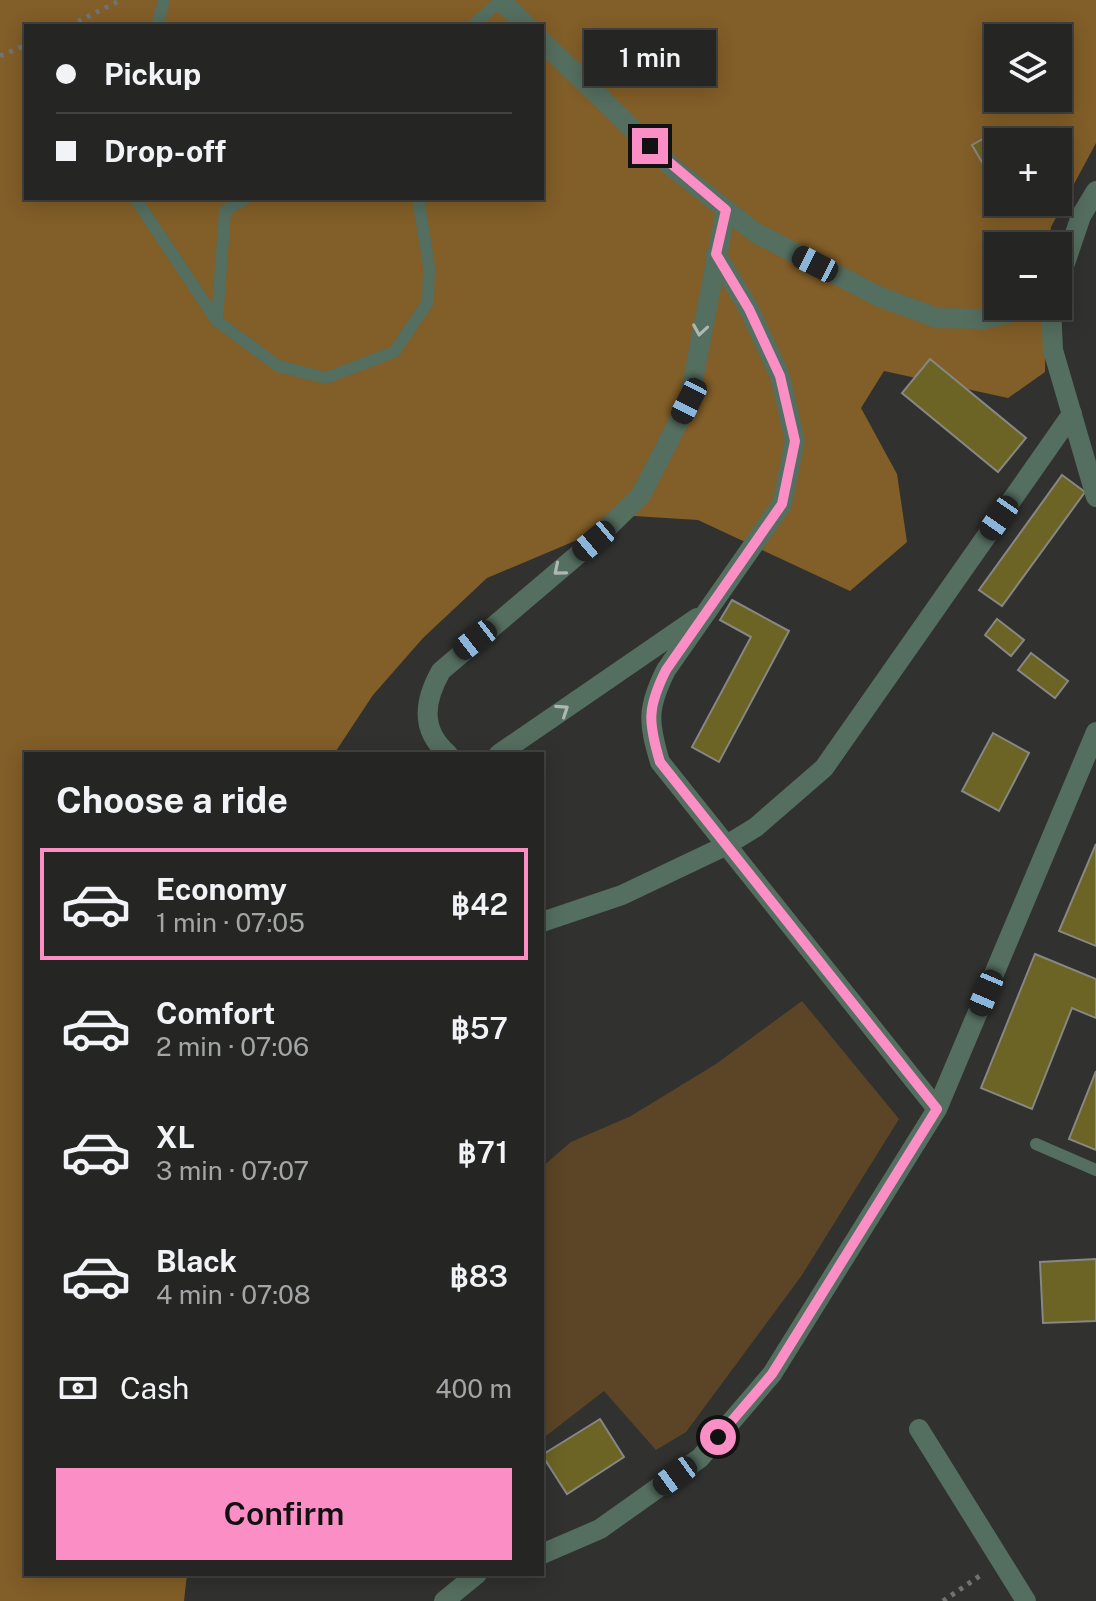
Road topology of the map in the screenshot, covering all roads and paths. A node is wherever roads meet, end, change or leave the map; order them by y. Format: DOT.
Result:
graph roads {
  1 [pos="121,0"];
  2 [pos="164,0"];
  3 [pos="501,0"];
  4 [pos="73,24"];
  5 [pos="158,24"];
  6 [pos="474,24"];
  7 [pos="525,24"];
  8 [pos="544,43"];
  9 [pos="24,46"];
  10 [pos="0,56"];
  11 [pos="1096,191"];
  12 [pos="136,200"];
  13 [pos="243,200"];
  14 [pos="418,200"];
  15 [pos="726,210"];
  16 [pos="1072,243"];
  17 [pos="716,254"];
  18 [pos="984,319"];
  19 [pos="1052,320"];
  20 [pos="217,321"];
  21 [pos="1072,414"];
  22 [pos="1096,497"];
  23 [pos="708,611"];
  24 [pos="1096,732"];
  25 [pos="446,752"];
  26 [pos="502,752"];
  27 [pos="725,846"];
  28 [pos="544,921"];
  29 [pos="937,1109"];
  30 [pos="1036,1144"];
  31 [pos="1096,1170"];
  32 [pos="919,1429"];
  33 [pos="544,1553"];
  34 [pos="1002,1562"];
  35 [pos="475,1576"];
  36 [pos="444,1601"];
  37 [pos="943,1601"];
  38 [pos="1026,1601"];
  1 -- 4 [label="path"];
  2 -- 5 [label="lane"];
  3 -- 6 [label="lane"];
  3 -- 7 [label="street"];
  8 -- 15 [label="street"];
  9 -- 10 [label="path"];
  11 -- 16 [label="street"];
  12 -- 20 [label="lane"];
  13 -- 20 [label="lane"];
  14 -- 20 [label="lane"];
  15 -- 17 [label="street"];
  15 -- 18 [label="street"];
  17 -- 23 [label="street"];
  17 -- 25 [label="street, one-way"];
  19 -- 21 [label="street"];
  21 -- 22 [label="street"];
  21 -- 27 [label="street"];
  26 -- 23 [label="street, one-way"];
  23 -- 27 [label="street"];
  24 -- 29 [label="street"];
  27 -- 28 [label="street"];
  27 -- 29 [label="street"];
  29 -- 33 [label="street"];
  30 -- 31 [label="lane"];
  32 -- 34 [label="street"];
  34 -- 37 [label="path"];
  34 -- 38 [label="street"];
  35 -- 36 [label="street"];
}
